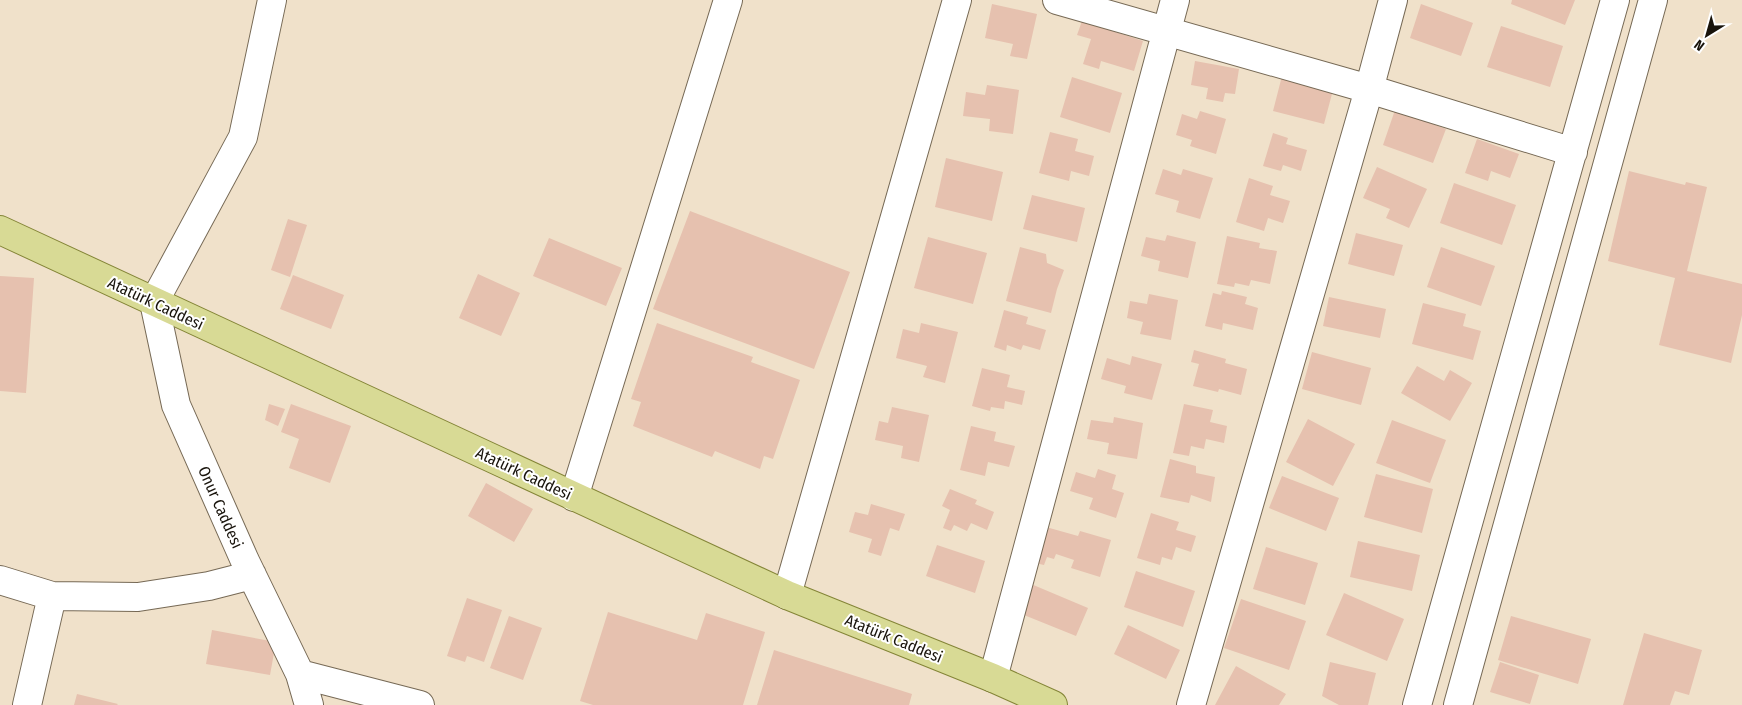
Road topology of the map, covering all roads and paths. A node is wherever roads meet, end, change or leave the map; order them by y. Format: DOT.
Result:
graph roads {
  1 [pos="272,0"];
  2 [pos="728,0"];
  3 [pos="957,0"];
  4 [pos="1057,0"];
  5 [pos="1176,0"];
  6 [pos="1393,0"];
  7 [pos="1615,0"];
  8 [pos="1653,0"];
  9 [pos="1166,32"];
  10 [pos="1369,89"];
  11 [pos="1573,152"];
  12 [pos="0,230"];
  13 [pos="154,302"];
  14 [pos="574,497"];
  15 [pos="252,575"];
  16 [pos="0,580"];
  17 [pos="787,595"];
  18 [pos="52,596"];
  19 [pos="300,674"];
  20 [pos="993,678"];
  21 [pos="27,705"];
  22 [pos="309,705"];
  23 [pos="420,705"];
  24 [pos="1053,705"];
  25 [pos="1191,705"];
  26 [pos="1417,705"];
  27 [pos="1458,705"];
  1 -- 13 [label="street"];
  2 -- 14 [label="street"];
  3 -- 17 [label="street"];
  4 -- 9 [label="street"];
  5 -- 9 [label="street"];
  6 -- 10 [label="street"];
  7 -- 11 [label="street"];
  8 -- 27 [label="street"];
  9 -- 10 [label="street"];
  9 -- 20 [label="street"];
  10 -- 11 [label="street"];
  10 -- 25 [label="street"];
  11 -- 26 [label="street"];
  12 -- 13 [label="main road, Atatürk Caddesi"];
  13 -- 14 [label="main road, Atatürk Caddesi"];
  13 -- 15 [label="street, Onur Caddesi"];
  14 -- 17 [label="main road, Atatürk Caddesi"];
  15 -- 18 [label="street"];
  15 -- 19 [label="street, Onur Caddesi"];
  16 -- 18 [label="street"];
  17 -- 20 [label="main road, Atatürk Caddesi"];
  18 -- 21 [label="street"];
  19 -- 22 [label="street, Onur Caddesi"];
  19 -- 23 [label="street"];
  20 -- 24 [label="main road, Atatürk Caddesi"];
}
